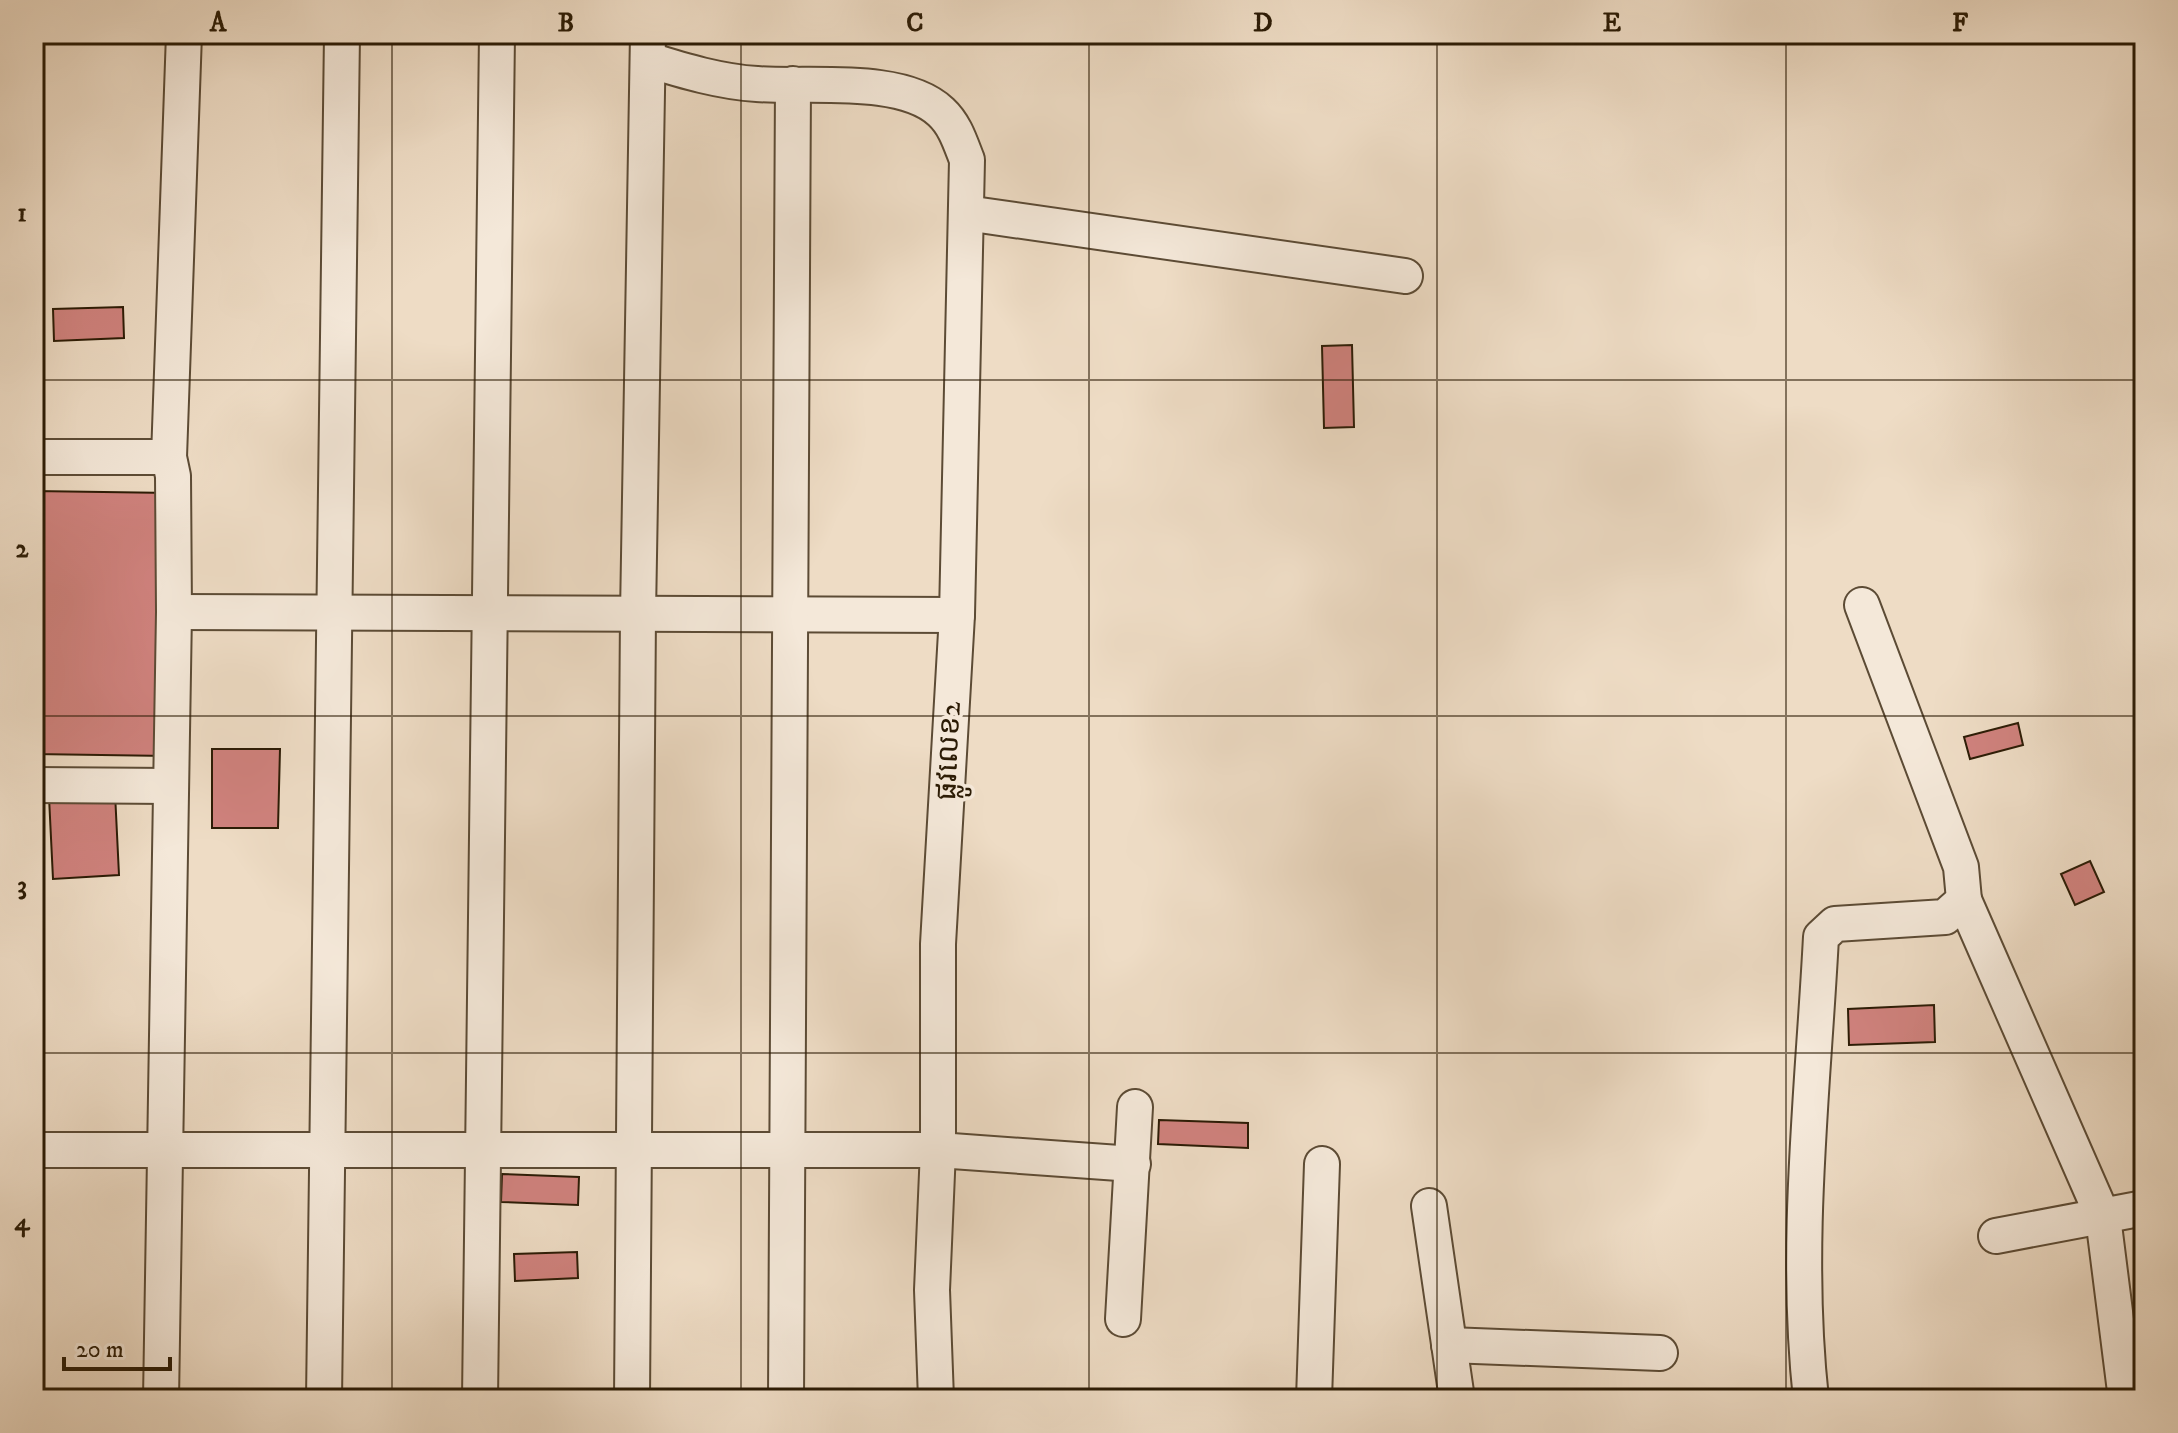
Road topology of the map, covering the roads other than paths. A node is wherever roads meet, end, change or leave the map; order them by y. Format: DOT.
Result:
graph roads {
  1 [pos="184,34"];
  2 [pos="342,34"];
  3 [pos="497,34"];
  4 [pos="648,47"];
  5 [pos="793,84"];
  6 [pos="966,213"];
  7 [pos="1405,276"];
  8 [pos="34,457"];
  9 [pos="169,457"];
  10 [pos="1862,605"];
  11 [pos="174,612"];
  12 [pos="334,613"];
  13 [pos="490,613"];
  14 [pos="638,614"];
  15 [pos="788,615"];
  16 [pos="957,615"];
  17 [pos="34,785"];
  18 [pos="171,786"];
  19 [pos="1964,900"];
  20 [pos="1135,1107"];
  21 [pos="34,1150"];
  22 [pos="165,1150"];
  23 [pos="327,1150"];
  24 [pos="482,1150"];
  25 [pos="634,1150"];
  26 [pos="787,1150"];
  27 [pos="938,1150"];
  28 [pos="1133,1164"];
  29 [pos="1322,1164"];
  30 [pos="1429,1206"];
  31 [pos="2144,1208"];
  32 [pos="2103,1217"];
  33 [pos="1996,1236"];
  34 [pos="1123,1319"];
  35 [pos="1449,1345"];
  36 [pos="1660,1353"];
  37 [pos="161,1399"];
  38 [pos="324,1399"];
  39 [pos="480,1399"];
  40 [pos="632,1399"];
  41 [pos="786,1399"];
  42 [pos="936,1399"];
  43 [pos="1314,1399"];
  44 [pos="1457,1399"];
  45 [pos="1811,1399"];
  46 [pos="2126,1399"];
  1 -- 9 [label="street"];
  2 -- 12 [label="street"];
  3 -- 13 [label="street"];
  4 -- 5 [label="street"];
  4 -- 14 [label="street"];
  5 -- 6 [label="street, ផ្លូវលេខ2"];
  5 -- 15 [label="street"];
  6 -- 7 [label="street"];
  6 -- 16 [label="street, ផ្លូវលេខ2"];
  8 -- 9 [label="street"];
  9 -- 11 [label="street"];
  10 -- 19 [label="street"];
  11 -- 12 [label="street"];
  11 -- 18 [label="street"];
  12 -- 13 [label="street"];
  12 -- 23 [label="street"];
  13 -- 14 [label="street"];
  13 -- 24 [label="street"];
  14 -- 15 [label="street"];
  14 -- 25 [label="street"];
  15 -- 16 [label="street"];
  15 -- 26 [label="street"];
  16 -- 27 [label="street, ផ្លូវលេខ2"];
  17 -- 18 [label="street"];
  18 -- 22 [label="street"];
  19 -- 32 [label="street"];
  19 -- 45 [label="street"];
  20 -- 28 [label="street"];
  21 -- 22 [label="street"];
  22 -- 23 [label="street"];
  22 -- 37 [label="street"];
  23 -- 24 [label="street"];
  23 -- 38 [label="street"];
  24 -- 25 [label="street"];
  24 -- 39 [label="street"];
  25 -- 26 [label="street"];
  25 -- 40 [label="street"];
  26 -- 27 [label="street"];
  26 -- 41 [label="street"];
  27 -- 28 [label="street"];
  27 -- 42 [label="street, ផ្លូវលេខ2"];
  28 -- 34 [label="street"];
  29 -- 43 [label="street"];
  30 -- 35 [label="street"];
  31 -- 32 [label="street"];
  32 -- 33 [label="street"];
  32 -- 46 [label="street"];
  35 -- 36 [label="street"];
  35 -- 44 [label="street"];
}
